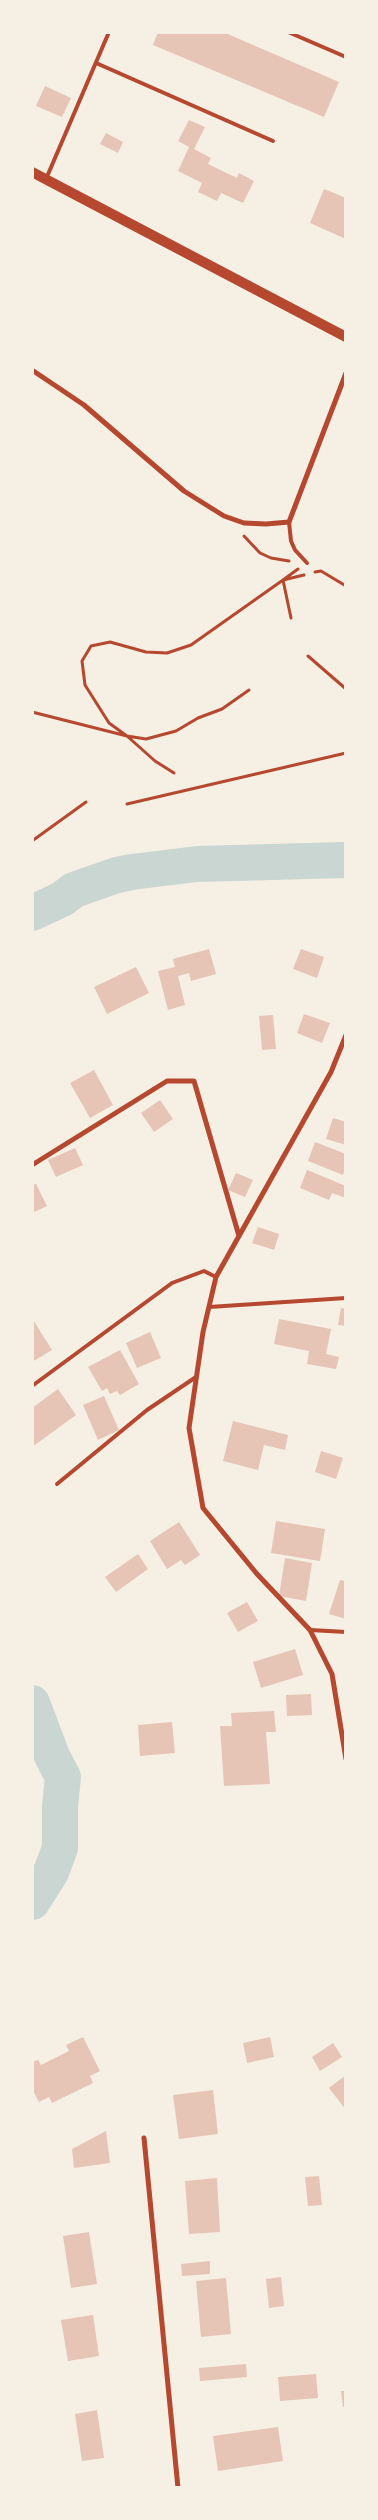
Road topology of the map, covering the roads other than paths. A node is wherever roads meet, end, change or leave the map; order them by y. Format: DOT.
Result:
graph roads {
  1 [pos="109,32"];
  2 [pos="288,32"];
  3 [pos="346,57"];
  4 [pos="96,63"];
  5 [pos="273,141"];
  6 [pos="32,172"];
  7 [pos="46,179"];
  8 [pos="346,337"];
  9 [pos="32,370"];
  10 [pos="346,373"];
  11 [pos="289,522"];
  12 [pos="307,563"];
  13 [pos="346,1035"];
  14 [pos="32,1165"];
  15 [pos="239,1236"];
  16 [pos="216,1277"];
  17 [pos="346,1298"];
  18 [pos="209,1307"];
  19 [pos="196,1377"];
  20 [pos="32,1386"];
  21 [pos="57,1484"];
  22 [pos="310,1630"];
  23 [pos="346,1632"];
  24 [pos="346,1759"];
  25 [pos="144,2138"];
  26 [pos="178,2488"];
  1 -- 4 [label="lane"];
  2 -- 3 [label="lane"];
  4 -- 5 [label="lane"];
  4 -- 7 [label="lane"];
  6 -- 7 [label="main road"];
  7 -- 8 [label="main road"];
  9 -- 11 [label="street"];
  10 -- 11 [label="street"];
  11 -- 12 [label="lane"];
  13 -- 15 [label="street"];
  14 -- 15 [label="street"];
  15 -- 16 [label="street"];
  16 -- 18 [label="street"];
  16 -- 20 [label="lane"];
  17 -- 18 [label="lane"];
  18 -- 19 [label="street"];
  19 -- 21 [label="lane"];
  19 -- 22 [label="street"];
  22 -- 23 [label="lane"];
  22 -- 24 [label="street"];
  25 -- 26 [label="street"];
}
